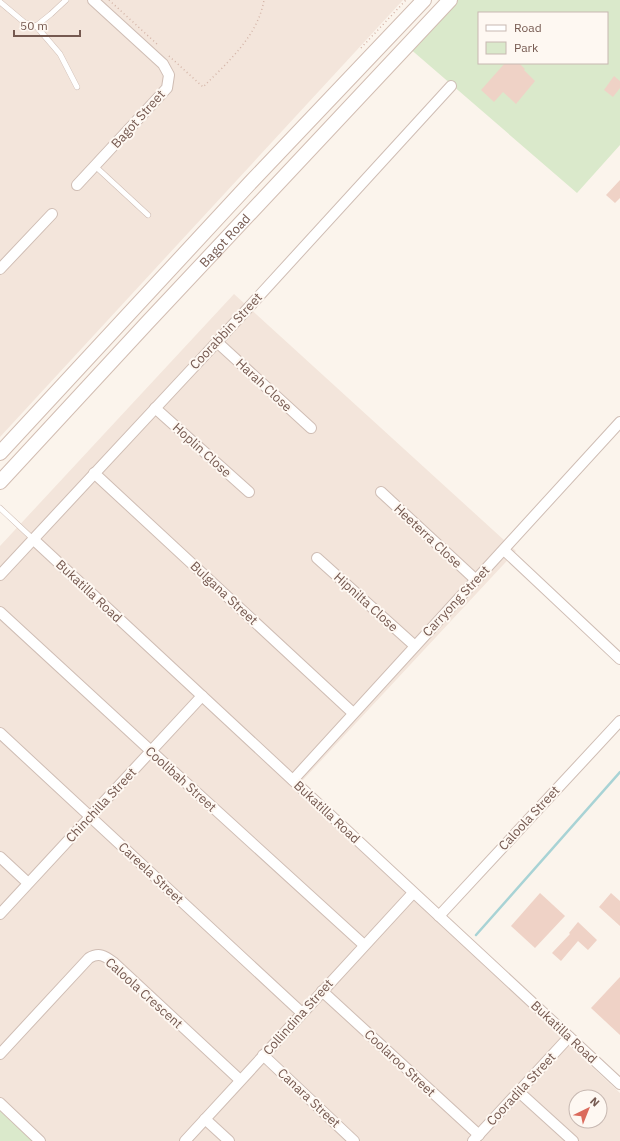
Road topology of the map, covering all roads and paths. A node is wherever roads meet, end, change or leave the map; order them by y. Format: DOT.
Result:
graph roads {
  1 [pos="66,0"];
  2 [pos="93,0"];
  3 [pos="109,0"];
  4 [pos="264,0"];
  5 [pos="424,0"];
  6 [pos="450,0"];
  7 [pos="0,2"];
  8 [pos="36,26"];
  9 [pos="158,46"];
  10 [pos="169,56"];
  11 [pos="451,86"];
  12 [pos="77,87"];
  13 [pos="95,166"];
  14 [pos="77,185"];
  15 [pos="52,214"];
  16 [pos="148,215"];
  17 [pos="0,269"];
  18 [pos="217,342"];
  19 [pos="155,408"];
  20 [pos="620,422"];
  21 [pos="311,428"];
  22 [pos="0,453"];
  23 [pos="94,473"];
  24 [pos="0,482"];
  25 [pos="249,492"];
  26 [pos="380,492"];
  27 [pos="0,508"];
  28 [pos="33,540"];
  29 [pos="504,550"];
  30 [pos="317,558"];
  31 [pos="0,575"];
  32 [pos="476,580"];
  33 [pos="0,612"];
  34 [pos="415,646"];
  35 [pos="620,660"];
  36 [pos="202,696"];
  37 [pos="353,713"];
  38 [pos="620,721"];
  39 [pos="0,733"];
  40 [pos="150,751"];
  41 [pos="293,780"];
  42 [pos="90,817"];
  43 [pos="0,857"];
  44 [pos="28,883"];
  45 [pos="413,893"];
  46 [pos="0,914"];
  47 [pos="439,916"];
  48 [pos="364,945"];
  49 [pos="322,991"];
  50 [pos="302,1012"];
  51 [pos="569,1037"];
  52 [pos="0,1054"];
  53 [pos="263,1055"];
  54 [pos="240,1080"];
  55 [pos="620,1084"];
  56 [pos="519,1092"];
  57 [pos="0,1103"];
  58 [pos="205,1119"];
  59 [pos="476,1138"];
  60 [pos="40,1141"];
  61 [pos="185,1141"];
  62 [pos="229,1141"];
  63 [pos="354,1141"];
  64 [pos="573,1141"];
  1 -- 8 [label="lane"];
  2 -- 13 [label="street, Bagot Street"];
  3 -- 9 [label="path"];
  4 -- 10 [label="path"];
  5 -- 22 [label="main road, Bagot Road"];
  6 -- 24 [label="main road, Bagot Road"];
  7 -- 8 [label="lane"];
  8 -- 12 [label="lane"];
  11 -- 18 [label="street, Coorabbin Street"];
  13 -- 14 [label="street, Bagot Street"];
  13 -- 16 [label="lane"];
  15 -- 17 [label="street"];
  18 -- 19 [label="street, Coorabbin Street"];
  18 -- 21 [label="street, Harah Close"];
  19 -- 23 [label="street, Coorabbin Street"];
  19 -- 25 [label="street, Hoplin Close"];
  20 -- 29 [label="street, Carryong Street"];
  23 -- 28 [label="street, Coorabbin Street"];
  23 -- 37 [label="street, Bulgana Street"];
  26 -- 32 [label="street, Heeterra Close"];
  27 -- 28 [label="lane"];
  28 -- 31 [label="street, Coorabbin Street"];
  28 -- 36 [label="street, Bukatilla Road"];
  29 -- 32 [label="street, Carryong Street"];
  29 -- 35 [label="street"];
  30 -- 34 [label="street, Hipnilta Close"];
  32 -- 34 [label="street, Carryong Street"];
  33 -- 40 [label="street, Coolibah Street"];
  34 -- 37 [label="street, Carryong Street"];
  36 -- 40 [label="street, Chinchilla Street"];
  36 -- 41 [label="street, Bukatilla Road"];
  37 -- 41 [label="street, Carryong Street"];
  38 -- 47 [label="street, Caloola Street"];
  39 -- 42 [label="street, Careela Street"];
  40 -- 42 [label="street, Chinchilla Street"];
  40 -- 48 [label="street, Coolibah Street"];
  41 -- 45 [label="street, Bukatilla Road"];
  42 -- 44 [label="street, Chinchilla Street"];
  42 -- 50 [label="street, Careela Street"];
  43 -- 44 [label="street"];
  44 -- 46 [label="street, Chinchilla Street"];
  45 -- 47 [label="street, Bukatilla Road"];
  45 -- 48 [label="street, Collindina Street"];
  47 -- 51 [label="street, Bukatilla Road"];
  48 -- 49 [label="street, Collindina Street"];
  49 -- 50 [label="street, Collindina Street"];
  49 -- 59 [label="street, Coolaroo Street"];
  50 -- 53 [label="street, Collindina Street"];
  51 -- 55 [label="street, Bukatilla Road"];
  51 -- 56 [label="street, Cooradila Street"];
  52 -- 54 [label="street, Caloola Crescent"];
  53 -- 54 [label="street, Collindina Street"];
  53 -- 63 [label="street, Canara Street"];
  54 -- 58 [label="street, Collindina Street"];
  56 -- 59 [label="street, Cooradila Street"];
  56 -- 64 [label="street"];
  57 -- 60 [label="street"];
  58 -- 61 [label="street, Collindina Street"];
  58 -- 62 [label="street"];
}
